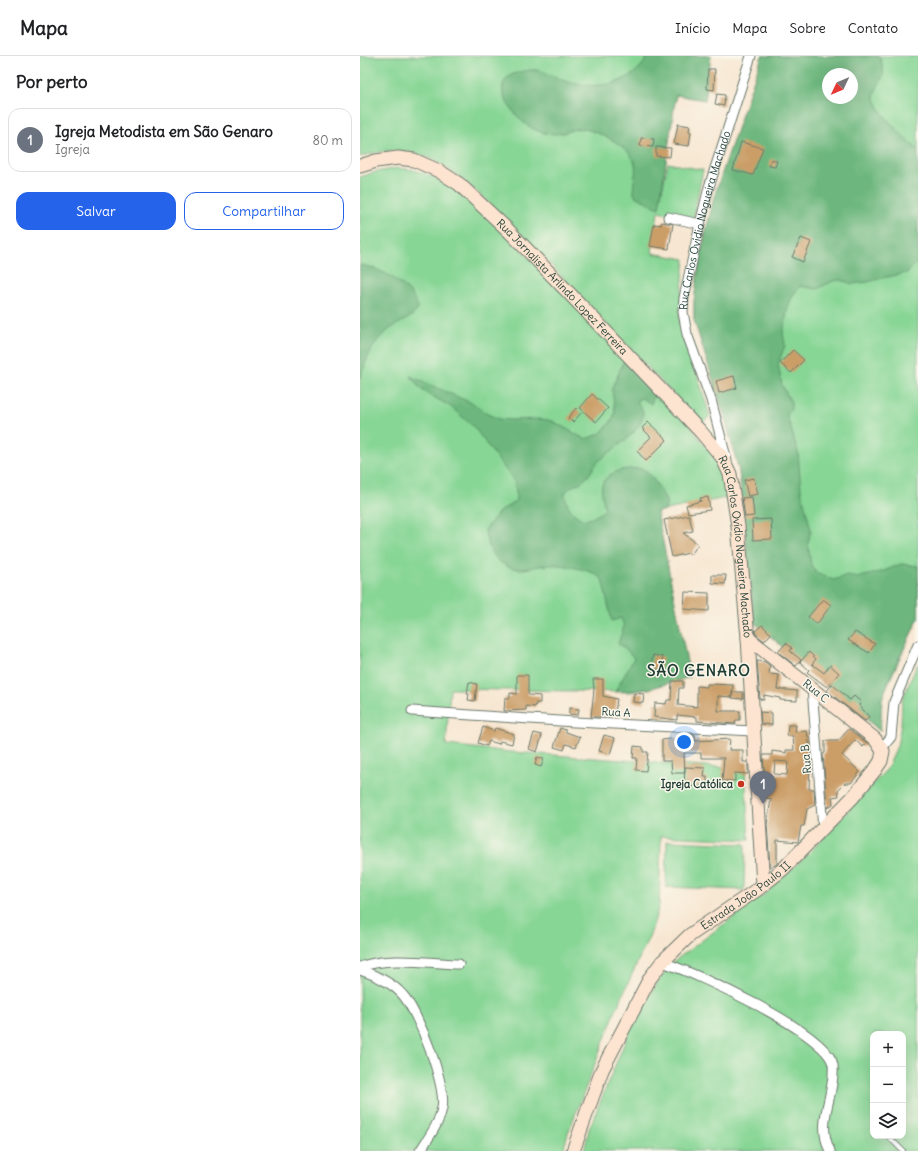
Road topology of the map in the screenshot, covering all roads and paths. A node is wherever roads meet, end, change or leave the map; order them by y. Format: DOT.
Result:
graph roads {
  1 [pos="751,56"];
  2 [pos="360,166"];
  3 [pos="668,217"];
  4 [pos="700,224"];
  5 [pos="730,474"];
  6 [pos="748,638"];
  7 [pos="918,645"];
  8 [pos="812,688"];
  9 [pos="412,711"];
  10 [pos="753,731"];
  11 [pos="882,748"];
  12 [pos="823,829"];
  13 [pos="763,885"];
  14 [pos="662,962"];
  15 [pos="459,964"];
  16 [pos="360,968"];
  17 [pos="891,1139"];
  18 [pos="420,1151"];
  19 [pos="573,1151"];
  20 [pos="830,1151"];
  21 [pos="903,1151"];
  1 -- 4 [label="street, Rua Carlos Ovídio Nogueira Machado"];
  2 -- 5 [label="street, Rua Jornalista Arlindo Lopez Ferreira"];
  3 -- 4 [label="street"];
  4 -- 5 [label="street, Rua Carlos Ovídio Nogueira Machado"];
  5 -- 6 [label="street, Rua Carlos Ovídio Nogueira Machado"];
  6 -- 8 [label="street, Rua C"];
  6 -- 10 [label="street, Rua Carlos Ovídio Nogueira Machado"];
  7 -- 11 [label="street, Estrada João Paulo II"];
  8 -- 11 [label="street, Rua C"];
  8 -- 12 [label="street, Rua B"];
  9 -- 10 [label="street, Rua A"];
  10 -- 13 [label="street, Rua Carlos Ovídio Nogueira Machado"];
  11 -- 12 [label="street, Estrada João Paulo II"];
  12 -- 13 [label="street, Estrada João Paulo II"];
  13 -- 14 [label="street, Estrada João Paulo II"];
  14 -- 19 [label="street, Estrada João Paulo II"];
  14 -- 20 [label="street"];
  15 -- 16 [label="street"];
  16 -- 18 [label="street"];
  17 -- 21 [label="lane"];
}
